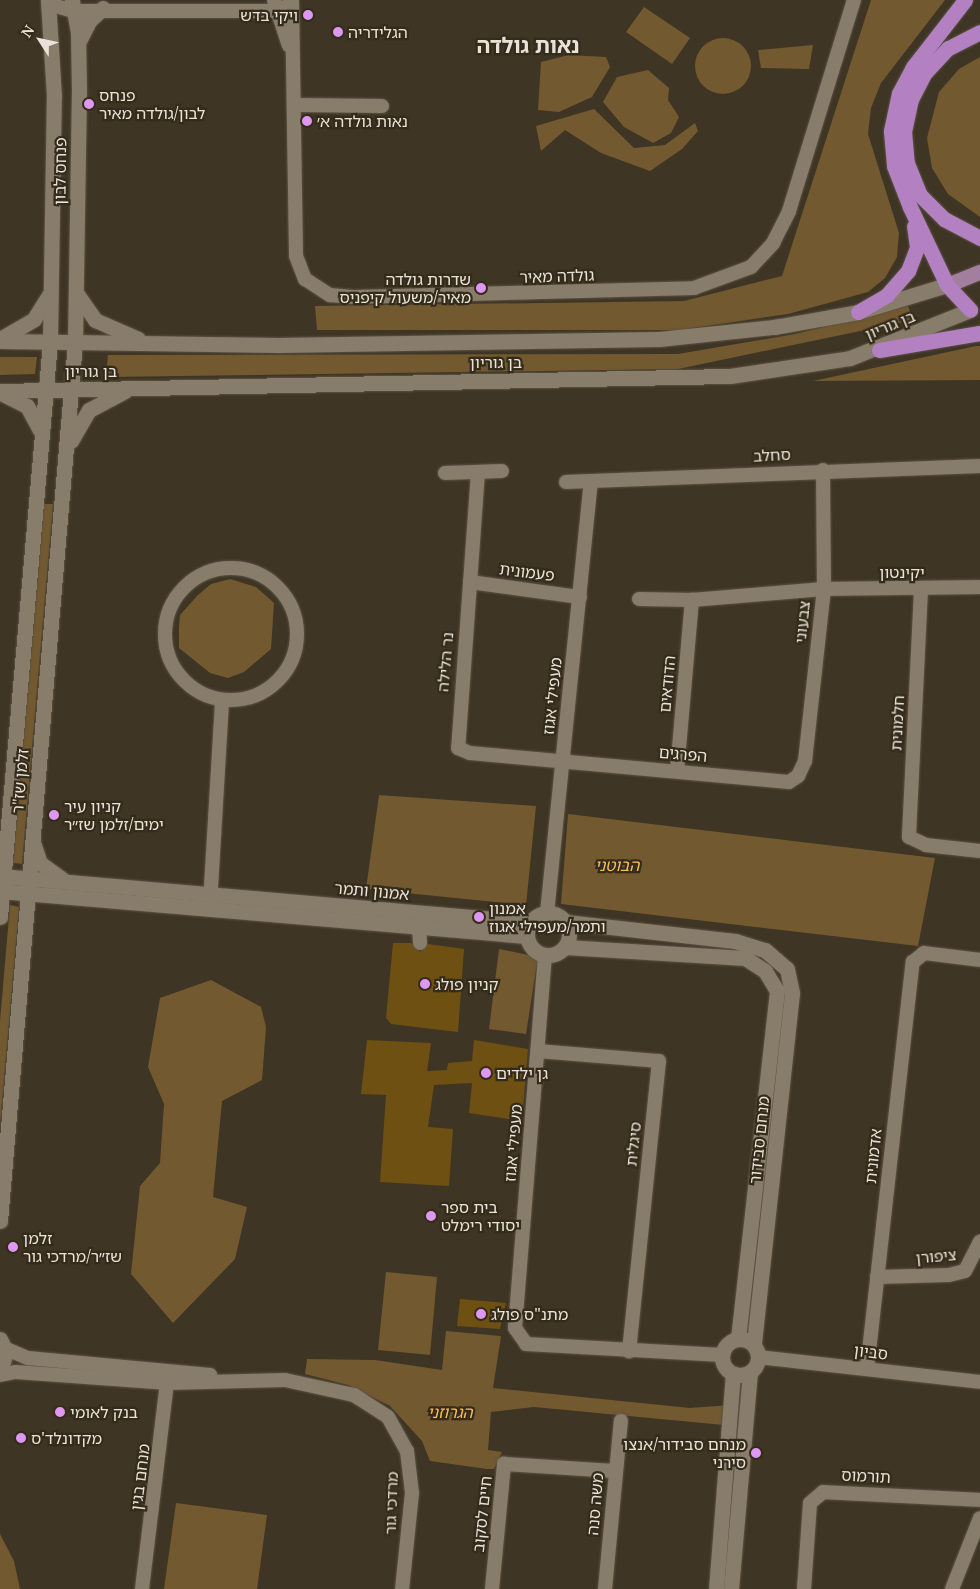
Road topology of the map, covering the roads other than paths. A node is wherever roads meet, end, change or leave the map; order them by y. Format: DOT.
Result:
graph roads {
  1 [pos="854,0"];
  2 [pos="965,0"];
  3 [pos="53,2"];
  4 [pos="292,2"];
  5 [pos="73,5"];
  6 [pos="151,5"];
  7 [pos="274,5"];
  8 [pos="103,8"];
  9 [pos="980,32"];
  10 [pos="78,45"];
  11 [pos="292,54"];
  12 [pos="296,105"];
  13 [pos="382,106"];
  14 [pos="910,208"];
  15 [pos="980,238"];
  16 [pos="980,272"];
  17 [pos="947,285"];
  18 [pos="52,289"];
  19 [pos="77,294"];
  20 [pos="975,308"];
  21 [pos="858,312"];
  22 [pos="980,333"];
  23 [pos="0,340"];
  24 [pos="50,342"];
  25 [pos="75,344"];
  26 [pos="156,344"];
  27 [pos="879,350"];
  28 [pos="45,388"];
  29 [pos="71,389"];
  30 [pos="132,389"];
  31 [pos="0,392"];
  32 [pos="41,437"];
  33 [pos="66,454"];
  34 [pos="980,466"];
  35 [pos="823,470"];
  36 [pos="502,471"];
  37 [pos="478,472"];
  38 [pos="445,473"];
  39 [pos="566,482"];
  40 [pos="591,482"];
  41 [pos="470,582"];
  42 [pos="980,587"];
  43 [pos="824,589"];
  44 [pos="921,590"];
  45 [pos="580,596"];
  46 [pos="639,599"];
  47 [pos="692,600"];
  48 [pos="222,700"];
  49 [pos="563,762"];
  50 [pos="677,771"];
  51 [pos="798,776"];
  52 [pos="9,808"];
  53 [pos="0,827"];
  54 [pos="32,839"];
  55 [pos="980,851"];
  56 [pos="68,882"];
  57 [pos="2,884"];
  58 [pos="29,886"];
  59 [pos="211,894"];
  60 [pos="61,897"];
  61 [pos="210,909"];
  62 [pos="547,913"];
  63 [pos="0,917"];
  64 [pos="566,922"];
  65 [pos="528,929"];
  66 [pos="25,932"];
  67 [pos="565,946"];
  68 [pos="545,955"];
  69 [pos="980,960"];
  70 [pos="539,1051"];
  71 [pos="0,1221"];
  72 [pos="980,1242"];
  73 [pos="877,1277"];
  74 [pos="738,1339"];
  75 [pos="2,1344"];
  76 [pos="630,1351"];
  77 [pos="756,1351"];
  78 [pos="722,1355"];
  79 [pos="866,1369"];
  80 [pos="750,1372"];
  81 [pos="0,1374"];
  82 [pos="733,1374"];
  83 [pos="168,1376"];
  84 [pos="980,1382"];
  85 [pos="621,1421"];
  86 [pos="615,1471"];
  87 [pos="980,1500"];
  88 [pos="980,1518"];
  89 [pos="142,1589"];
  90 [pos="402,1589"];
  91 [pos="492,1589"];
  92 [pos="605,1589"];
  93 [pos="716,1589"];
  94 [pos="731,1589"];
  95 [pos="804,1589"];
  96 [pos="952,1589"];
  1 -- 12 [label="street, גולדה מאיר"];
  2 -- 14 [label="highway"];
  3 -- 5 [label="street, גולדה מאיר"];
  3 -- 18 [label="street, פנחס לבון"];
  4 -- 7 [label="street, גולדה מאיר"];
  4 -- 11 [label="street, גולדה מאיר"];
  5 -- 8 [label="street, גולדה מאיר"];
  5 -- 10 [label="street, פנחס לבון"];
  6 -- 7 [label="street, גולדה מאיר"];
  6 -- 8 [label="street, גולדה מאיר"];
  7 -- 11 [label="street, גולדה מאיר"];
  8 -- 10 [label="street"];
  9 -- 15 [label="highway"];
  10 -- 19 [label="street, פנחס לבון"];
  11 -- 12 [label="street, גולדה מאיר"];
  12 -- 13 [label="street"];
  14 -- 17 [label="highway"];
  14 -- 21 [label="highway"];
  16 -- 17 [label="main road"];
  17 -- 20 [label="highway"];
  17 -- 21 [label="street, בן גוריון"];
  18 -- 23 [label="street"];
  18 -- 24 [label="street, פנחס לבון"];
  19 -- 25 [label="street, פנחס לבון"];
  19 -- 26 [label="street"];
  20 -- 27 [label="street, בן גוריון"];
  21 -- 26 [label="street, בן גוריון"];
  22 -- 27 [label="highway"];
  23 -- 24 [label="street, בן גוריון"];
  24 -- 25 [label="street, בן גוריון"];
  24 -- 28 [label="street, זלמן שז\"ר"];
  25 -- 26 [label="street, בן גוריון"];
  25 -- 29 [label="street, זלמן שז\"ר"];
  27 -- 30 [label="street, בן גוריון"];
  28 -- 29 [label="street, בן גוריון"];
  28 -- 31 [label="street, בן גוריון"];
  28 -- 32 [label="street, זלמן שז\"ר"];
  29 -- 30 [label="street, בן גוריון"];
  29 -- 33 [label="street, זלמן שז\"ר"];
  30 -- 33 [label="street"];
  31 -- 32 [label="street"];
  32 -- 52 [label="street, זלמן שז\"ר"];
  33 -- 54 [label="street, זלמן שז\"ר"];
  34 -- 35 [label="street, סחלב"];
  35 -- 40 [label="street, סחלב"];
  35 -- 43 [label="street, צבעוני"];
  36 -- 37 [label="street"];
  37 -- 38 [label="street"];
  37 -- 41 [label="street, נר הלילה"];
  39 -- 40 [label="street, סחלב"];
  40 -- 45 [label="street, מעפילי אגוז"];
  41 -- 45 [label="street, פעמונית"];
  41 -- 49 [label="street, נר הלילה"];
  42 -- 44 [label="street, יקינטון"];
  43 -- 44 [label="street, יקינטון"];
  43 -- 47 [label="street"];
  43 -- 51 [label="street, צבעוני"];
  44 -- 55 [label="street, חלמונית"];
  45 -- 49 [label="street, מעפילי אגוז"];
  46 -- 47 [label="street"];
  47 -- 50 [label="street, הדודאים"];
  48 -- 48 [label="street"];
  48 -- 59 [label="street"];
  49 -- 50 [label="street, הפרגים"];
  49 -- 62 [label="street, מעפילי אגוז"];
  50 -- 51 [label="street, הפרגים"];
  52 -- 53 [label="street"];
  52 -- 57 [label="street, זלמן שז\"ר"];
  54 -- 56 [label="street"];
  54 -- 58 [label="street, זלמן שז\"ר"];
  56 -- 58 [label="street, אמנון ותמר"];
  56 -- 59 [label="street, אמנון ותמר"];
  57 -- 58 [label="street, אמנון ותמר"];
  57 -- 63 [label="street, זלמן שז\"ר"];
  58 -- 60 [label="street, אמנון ותמר"];
  58 -- 66 [label="street, זלמן שז\"ר"];
  59 -- 61 [label="street"];
  59 -- 65 [label="street, אמנון ותמר"];
  60 -- 61 [label="street, אמנון ותמר"];
  60 -- 66 [label="street"];
  61 -- 65 [label="street, אמנון ותמר"];
  62 -- 64 [label="street"];
  62 -- 65 [label="street"];
  64 -- 67 [label="street"];
  64 -- 77 [label="street, מנחם סבידור"];
  65 -- 68 [label="street"];
  66 -- 71 [label="street, זלמן שז\"ר"];
  67 -- 68 [label="street"];
  67 -- 74 [label="street, מנחם סבידור"];
  68 -- 70 [label="street, מעפילי אגוז"];
  69 -- 73 [label="street, אדמונית"];
  70 -- 76 [label="street, מעפילי אגוז"];
  70 -- 76 [label="street, סיגלית"];
  72 -- 73 [label="street, ציפורן"];
  73 -- 79 [label="street, אדמונית"];
  74 -- 77 [label="street"];
  74 -- 78 [label="street"];
  75 -- 81 [label="street"];
  75 -- 83 [label="street, מרדכי גור"];
  76 -- 78 [label="street, מעפילי אגוז"];
  77 -- 79 [label="street, סביון"];
  77 -- 80 [label="street"];
  78 -- 82 [label="street"];
  79 -- 84 [label="street, סביון"];
  80 -- 82 [label="street"];
  80 -- 94 [label="street"];
  81 -- 83 [label="street, מרדכי גור"];
  82 -- 93 [label="street"];
  83 -- 89 [label="street, מנחם בגין"];
  83 -- 90 [label="street, מרדכי גור"];
  85 -- 86 [label="street, משה סנה"];
  86 -- 91 [label="street, חיים לסקוב"];
  86 -- 92 [label="street, משה סנה"];
  87 -- 95 [label="street, תורמוס"];
  88 -- 96 [label="street"];
}
